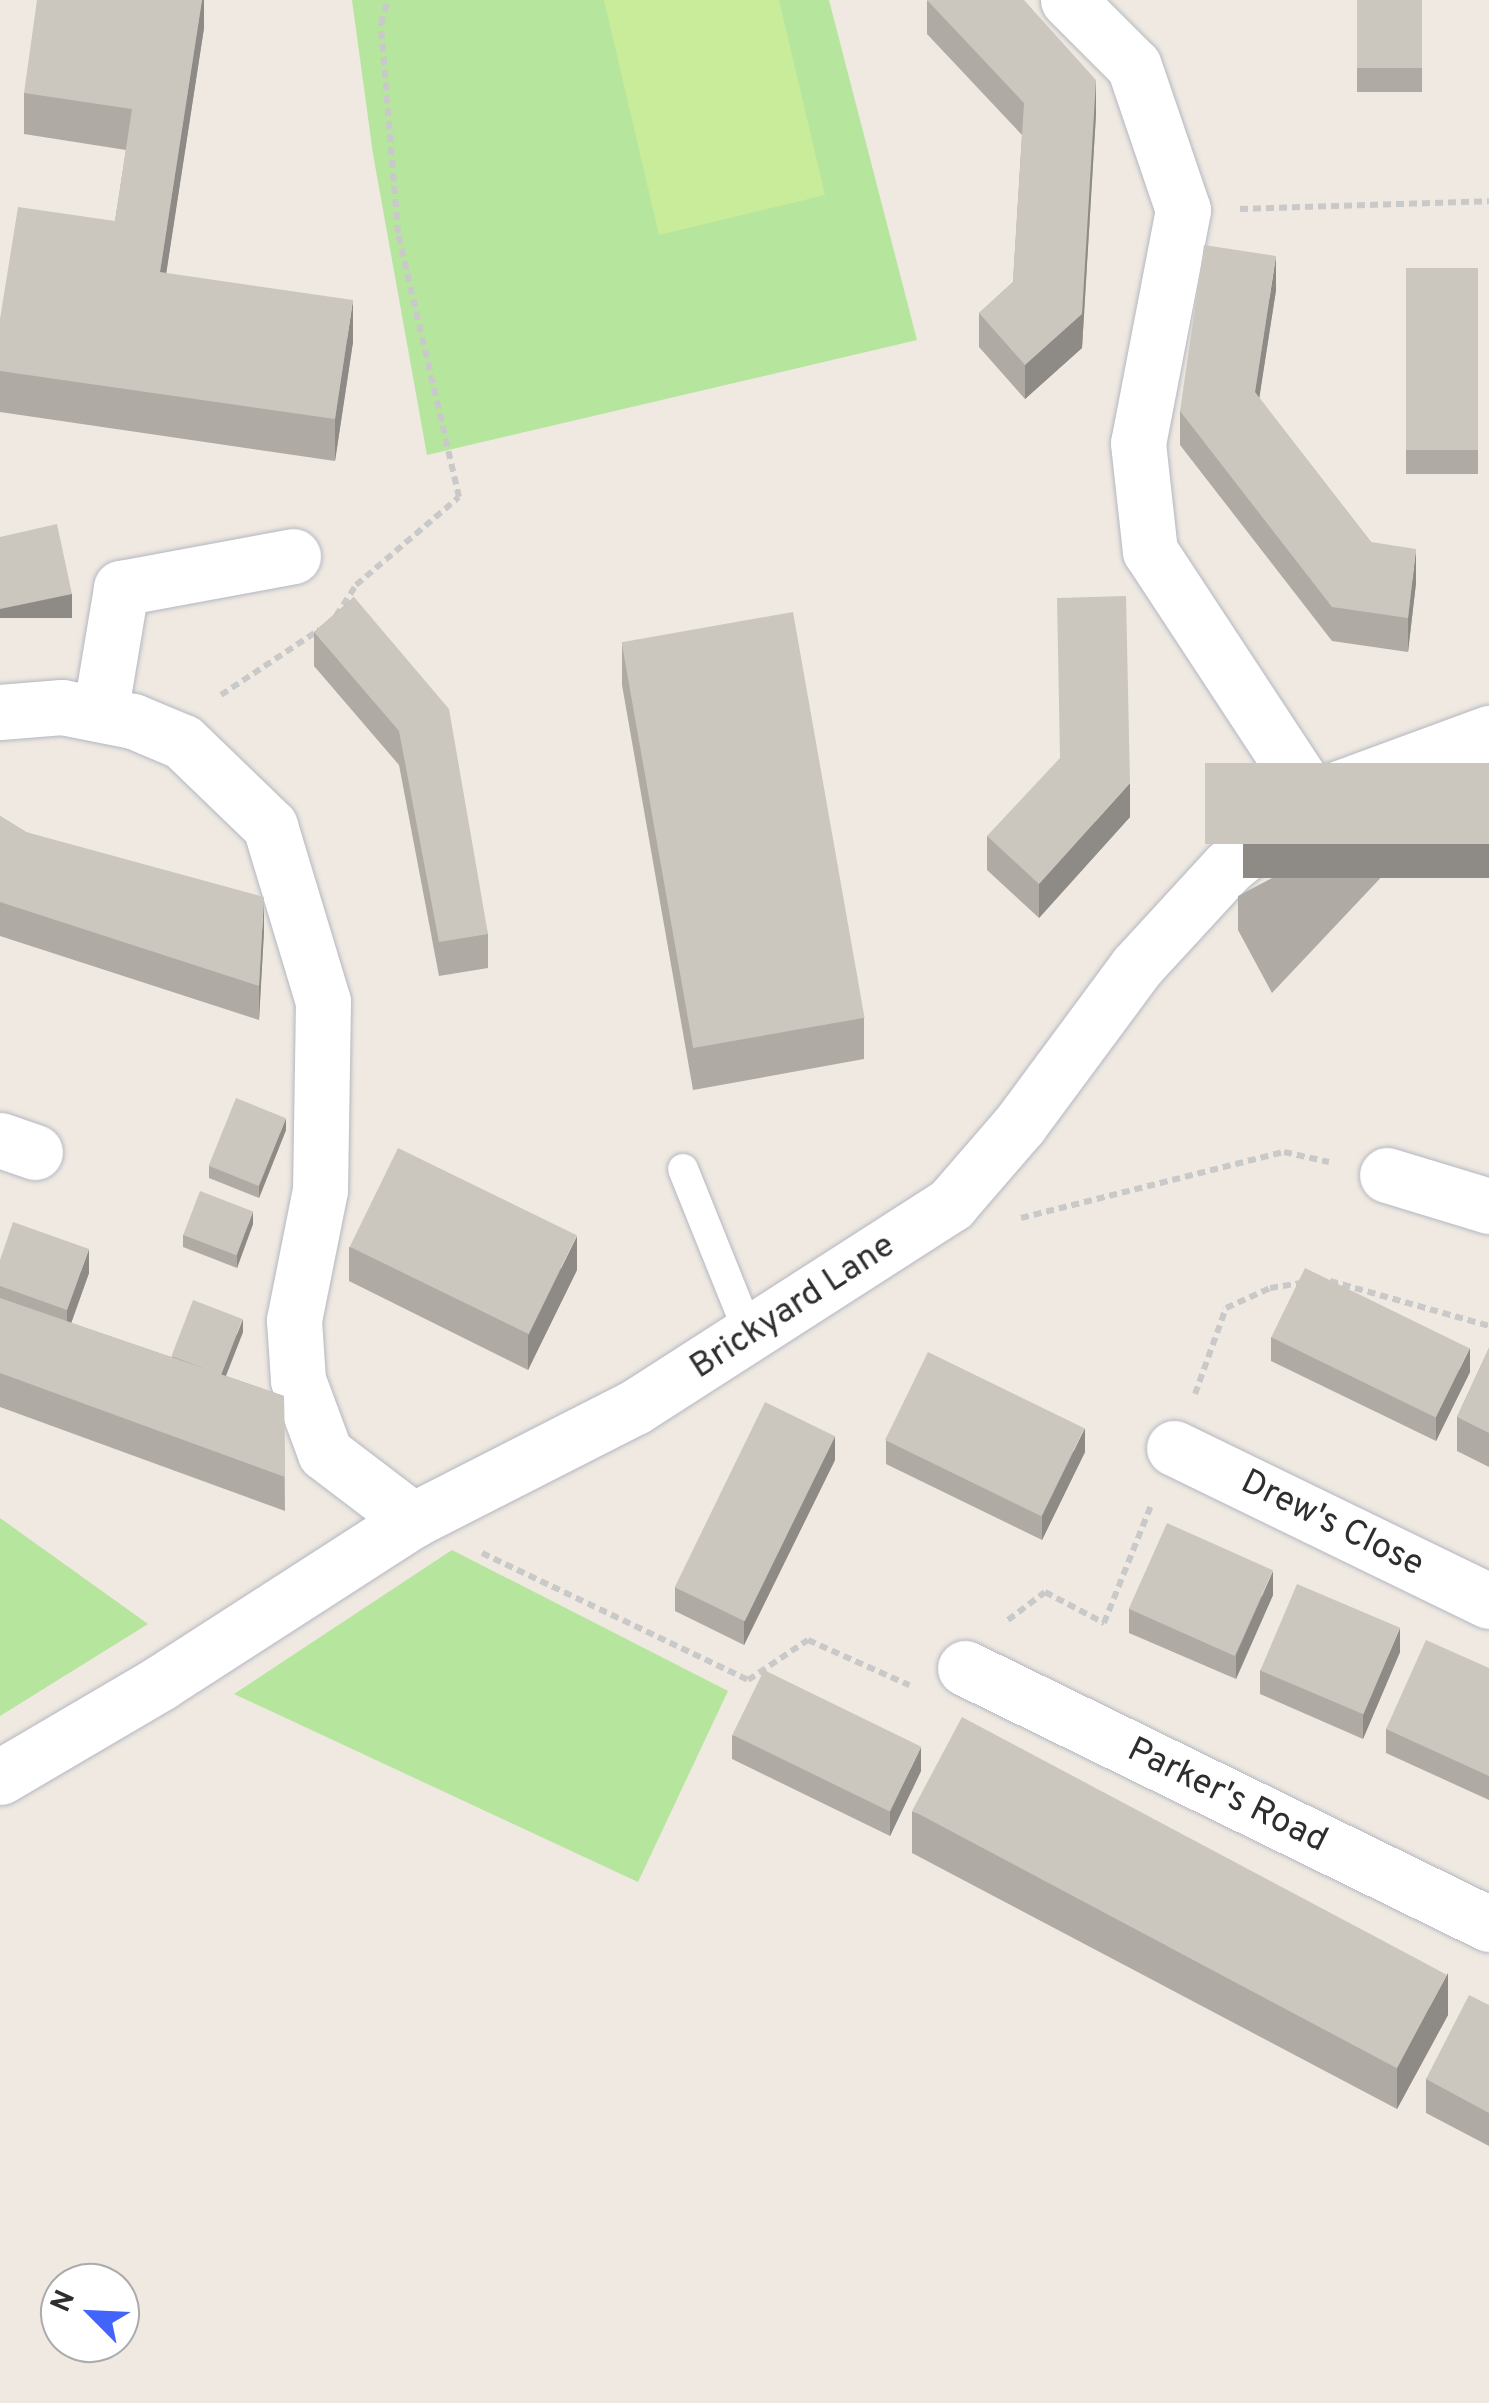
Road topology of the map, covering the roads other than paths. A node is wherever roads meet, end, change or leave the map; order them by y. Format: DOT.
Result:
graph roads {
  1 [pos="1068,0"];
  2 [pos="293,556"];
  3 [pos="0,712"];
  4 [pos="100,714"];
  5 [pos="1489,733"];
  6 [pos="1312,798"];
  7 [pos="683,1169"];
  8 [pos="1387,1175"];
  9 [pos="1489,1206"];
  10 [pos="750,1336"];
  11 [pos="1174,1448"];
  12 [pos="413,1520"];
  13 [pos="1489,1601"];
  14 [pos="965,1668"];
  15 [pos="0,1777"];
  16 [pos="1489,1924"];
  1 -- 6 [label="street"];
  2 -- 4 [label="street"];
  3 -- 4 [label="street"];
  4 -- 12 [label="street"];
  5 -- 6 [label="street, Brickyard Lane"];
  6 -- 10 [label="street, Brickyard Lane"];
  7 -- 10 [label="lane"];
  8 -- 9 [label="street"];
  10 -- 12 [label="street, Brickyard Lane"];
  11 -- 13 [label="street, Drew's Close"];
  12 -- 15 [label="street, Brickyard Lane"];
  14 -- 16 [label="street, Parker's Road"];
}
